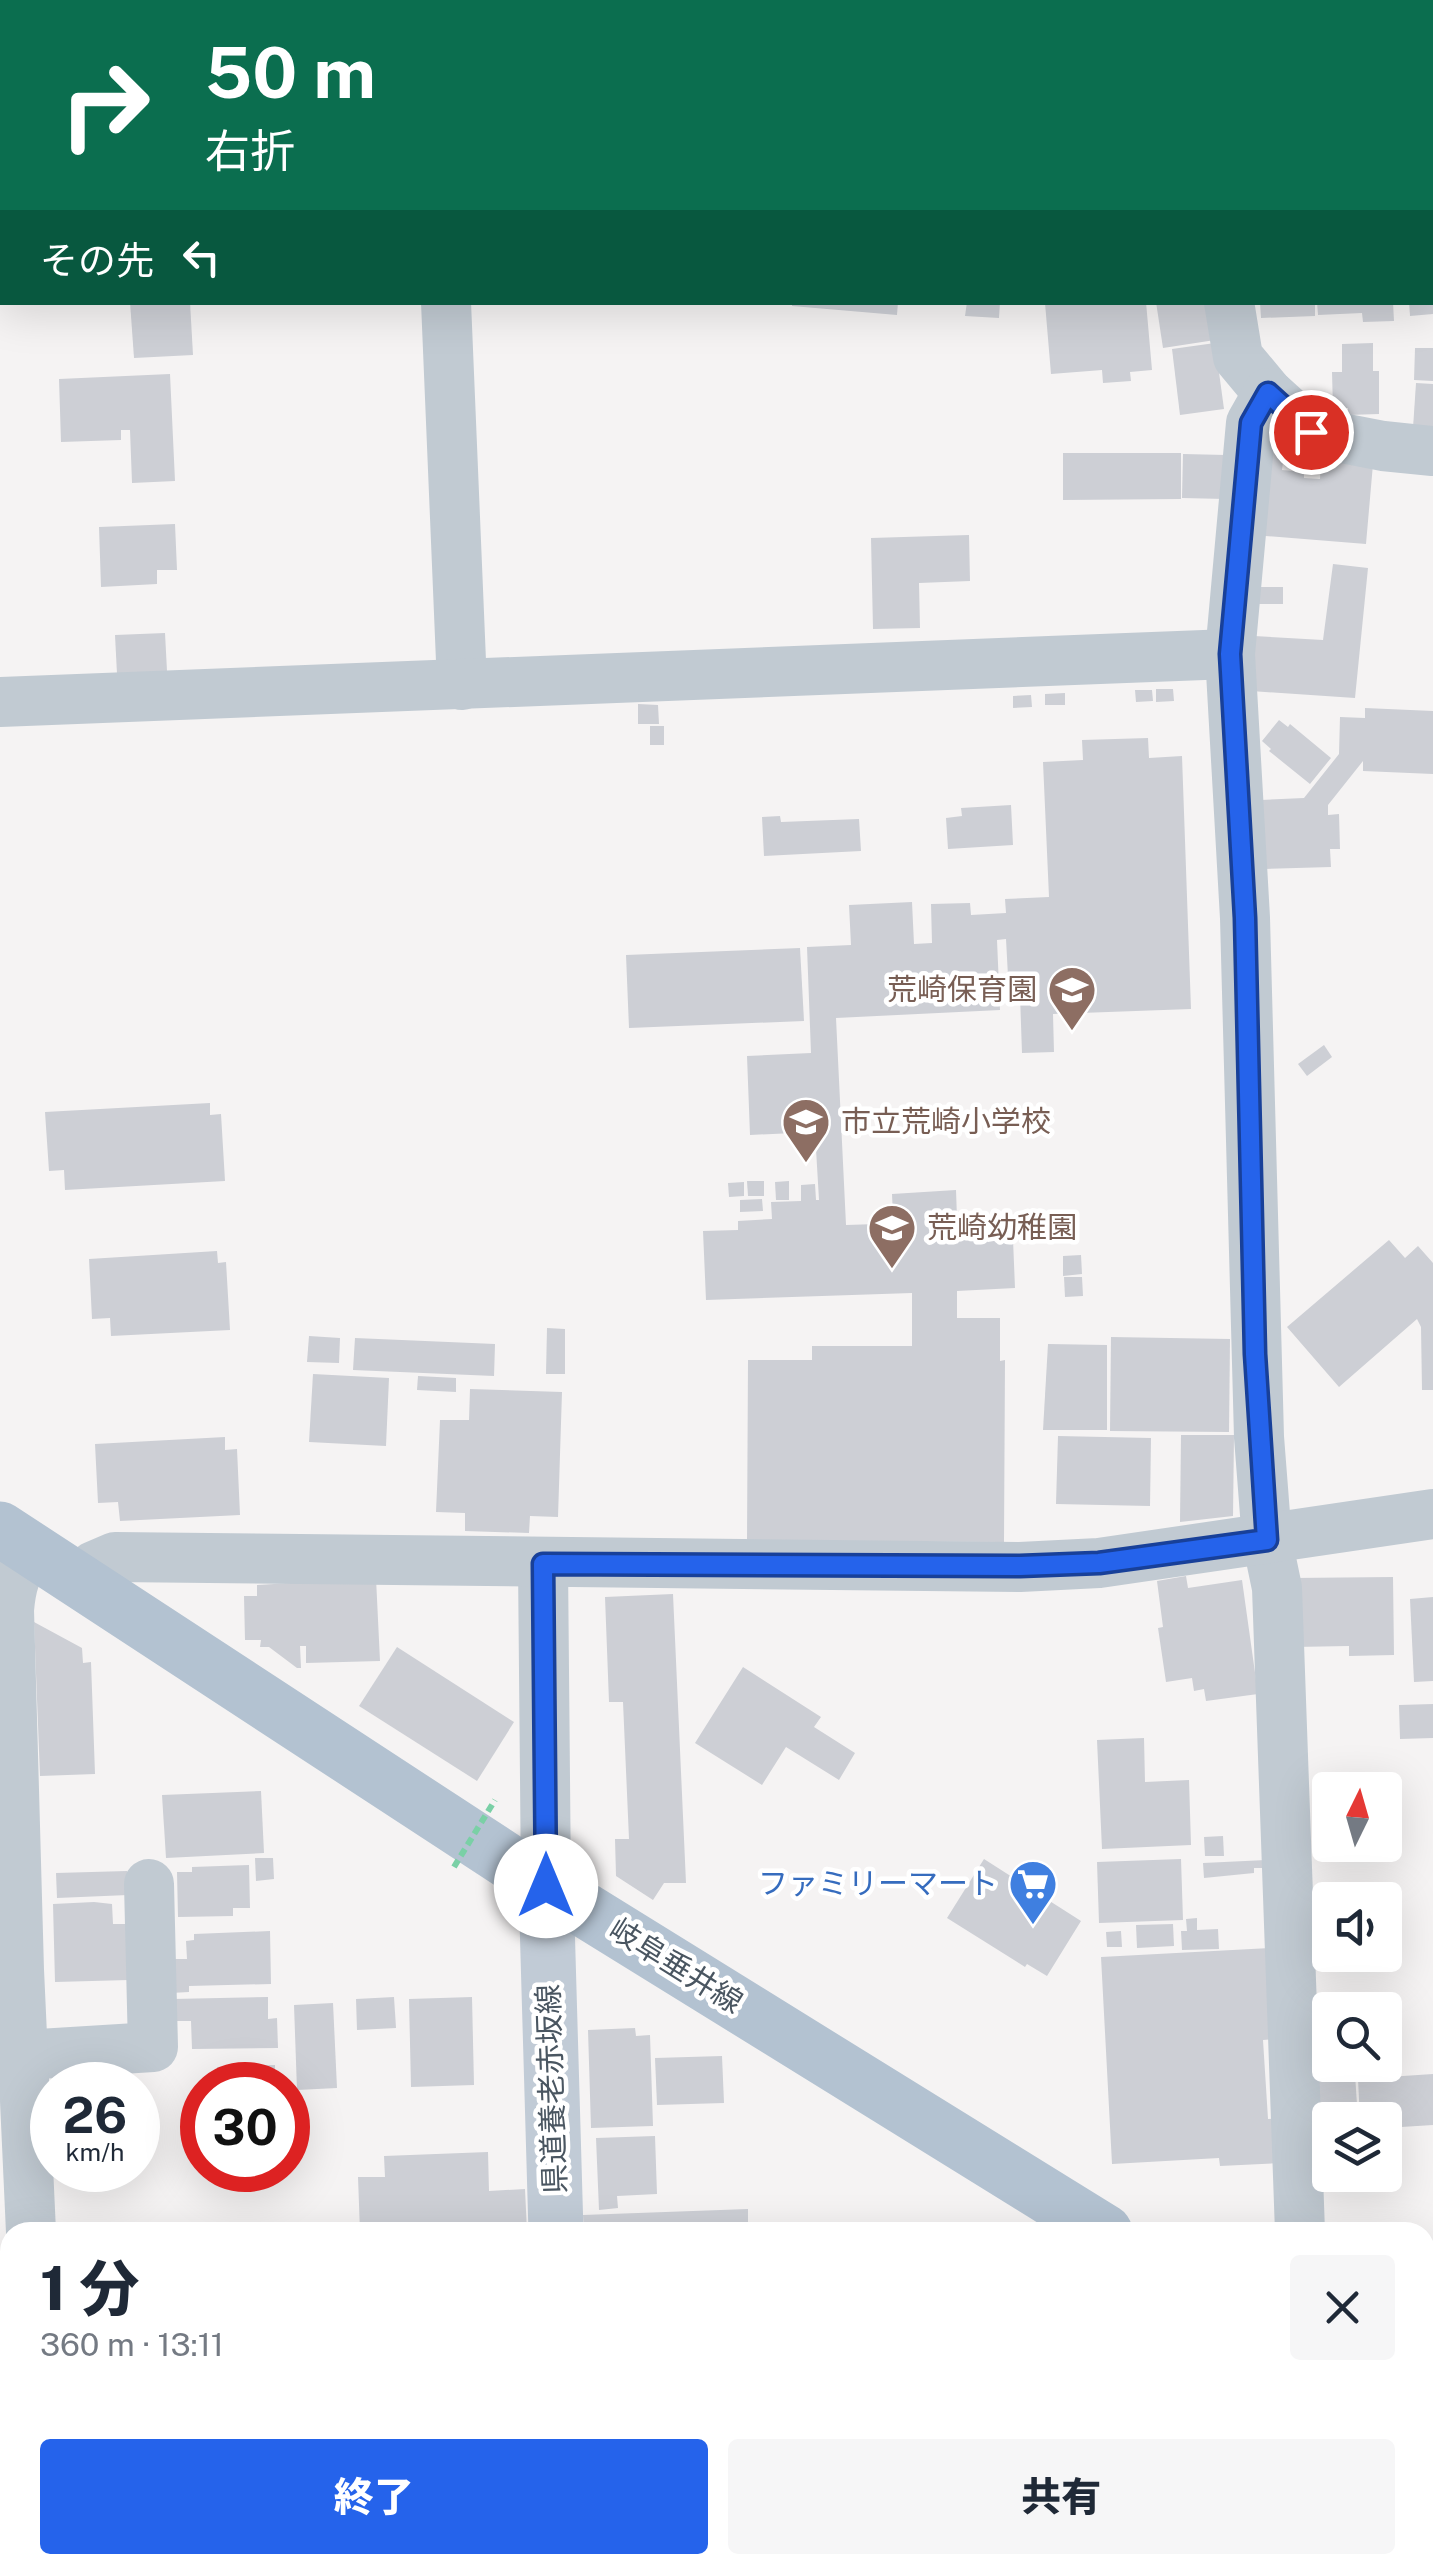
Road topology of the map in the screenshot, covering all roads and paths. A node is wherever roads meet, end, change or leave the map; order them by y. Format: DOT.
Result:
graph roads {
  1 [pos="446,305"];
  2 [pos="1229,305"];
  3 [pos="1268,393"];
  4 [pos="1433,450"];
  5 [pos="1230,654"];
  6 [pos="462,685"];
  7 [pos="0,702"];
  8 [pos="1433,1514"];
  9 [pos="16,1539"];
  10 [pos="1267,1540"];
  11 [pos="543,1564"];
  12 [pos="83,1582"];
  13 [pos="496,1800"];
  14 [pos="454,1867"];
  15 [pos="150,1884"];
  16 [pos="546,1886"];
  17 [pos="10,1971"];
  18 [pos="23,2056"];
  19 [pos="30,2222"];
  20 [pos="556,2222"];
  21 [pos="1089,2222"];
  22 [pos="1300,2222"];
  1 -- 6 [label="street"];
  2 -- 3 [label="street"];
  3 -- 4 [label="street"];
  3 -- 5 [label="street"];
  5 -- 6 [label="street"];
  5 -- 10 [label="street"];
  6 -- 7 [label="street"];
  8 -- 10 [label="street"];
  9 -- 12 [label="main road, 岐阜垂井線"];
  9 -- 17 [label="street"];
  10 -- 11 [label="street"];
  10 -- 22 [label="street"];
  11 -- 12 [label="street"];
  11 -- 16 [label="street"];
  12 -- 16 [label="main road, 岐阜垂井線"];
  13 -- 14 [label="path, bridge"];
  15 -- 18 [label="street"];
  16 -- 20 [label="main road, 県道養老赤坂線"];
  16 -- 21 [label="main road, 岐阜垂井線"];
  17 -- 18 [label="street"];
  18 -- 19 [label="street"];
}
